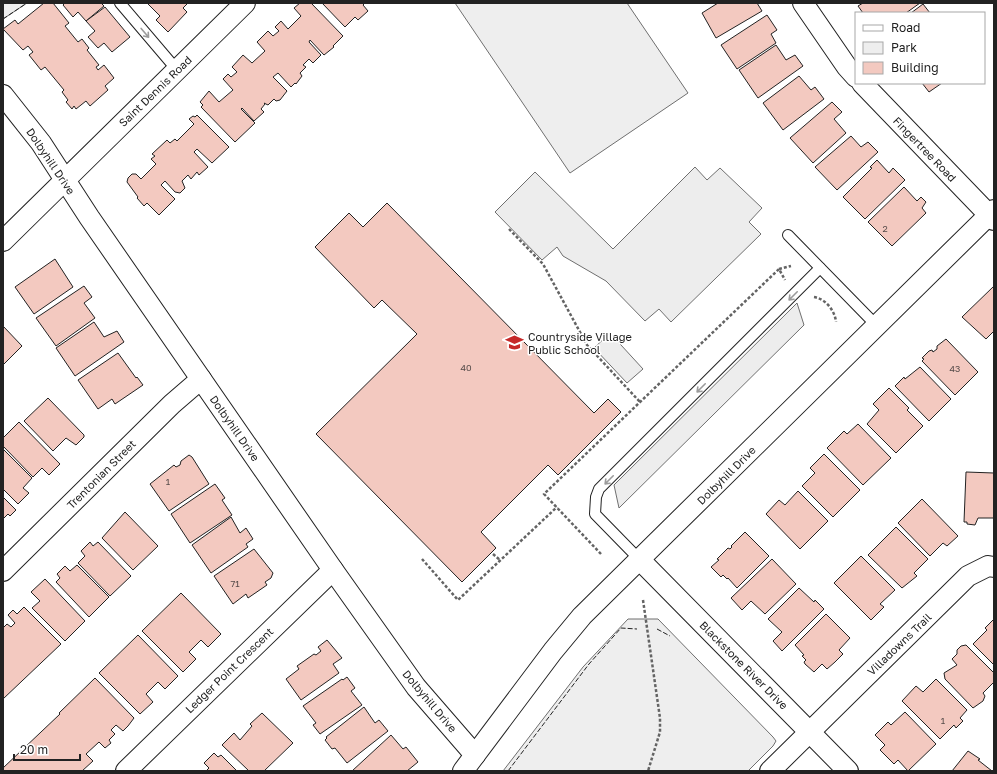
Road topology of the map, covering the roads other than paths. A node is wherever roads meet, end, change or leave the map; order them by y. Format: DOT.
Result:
graph roads {
  1 [pos="120,3"];
  2 [pos="245,3"];
  3 [pos="803,3"];
  4 [pos="177,70"];
  5 [pos="855,76"];
  6 [pos="863,84"];
  7 [pos="3,95"];
  8 [pos="64,179"];
  9 [pos="992,215"];
  10 [pos="788,235"];
  11 [pos="3,241"];
  12 [pos="820,268"];
  13 [pos="877,326"];
  14 [pos="201,379"];
  15 [pos="639,559"];
  16 [pos="994,567"];
  17 [pos="332,570"];
  18 [pos="3,571"];
  19 [pos="809,732"];
  20 [pos="475,754"];
  21 [pos="126,771"];
  22 [pos="463,771"];
  23 [pos="770,771"];
  24 [pos="848,771"];
  1 -- 4 [label="lane, one-way"];
  2 -- 4 [label="street, Saint Dennis Road"];
  3 -- 5 [label="street"];
  4 -- 8 [label="street, Saint Dennis Road"];
  6 -- 9 [label="street, Fingertree Road"];
  7 -- 8 [label="street, Dolbyhill Drive"];
  8 -- 11 [label="street"];
  8 -- 14 [label="street, Dolbyhill Drive"];
  9 -- 13 [label="street, Dolbyhill Drive"];
  10 -- 12 [label="lane"];
  12 -- 13 [label="lane"];
  12 -- 15 [label="lane, one-way"];
  13 -- 15 [label="street, Dolbyhill Drive"];
  14 -- 17 [label="street, Dolbyhill Drive"];
  14 -- 18 [label="street, Trentonian Street"];
  15 -- 19 [label="street, Blackstone River Drive"];
  15 -- 20 [label="street, Dolbyhill Drive"];
  16 -- 19 [label="street, Villadowns Trail"];
  17 -- 20 [label="street, Dolbyhill Drive"];
  17 -- 21 [label="street, Ledger Point Crescent"];
  19 -- 23 [label="street, Villadowns Trail"];
  19 -- 24 [label="street, Blackstone River Drive"];
  20 -- 22 [label="street, Dolbyhill Drive"];
}
